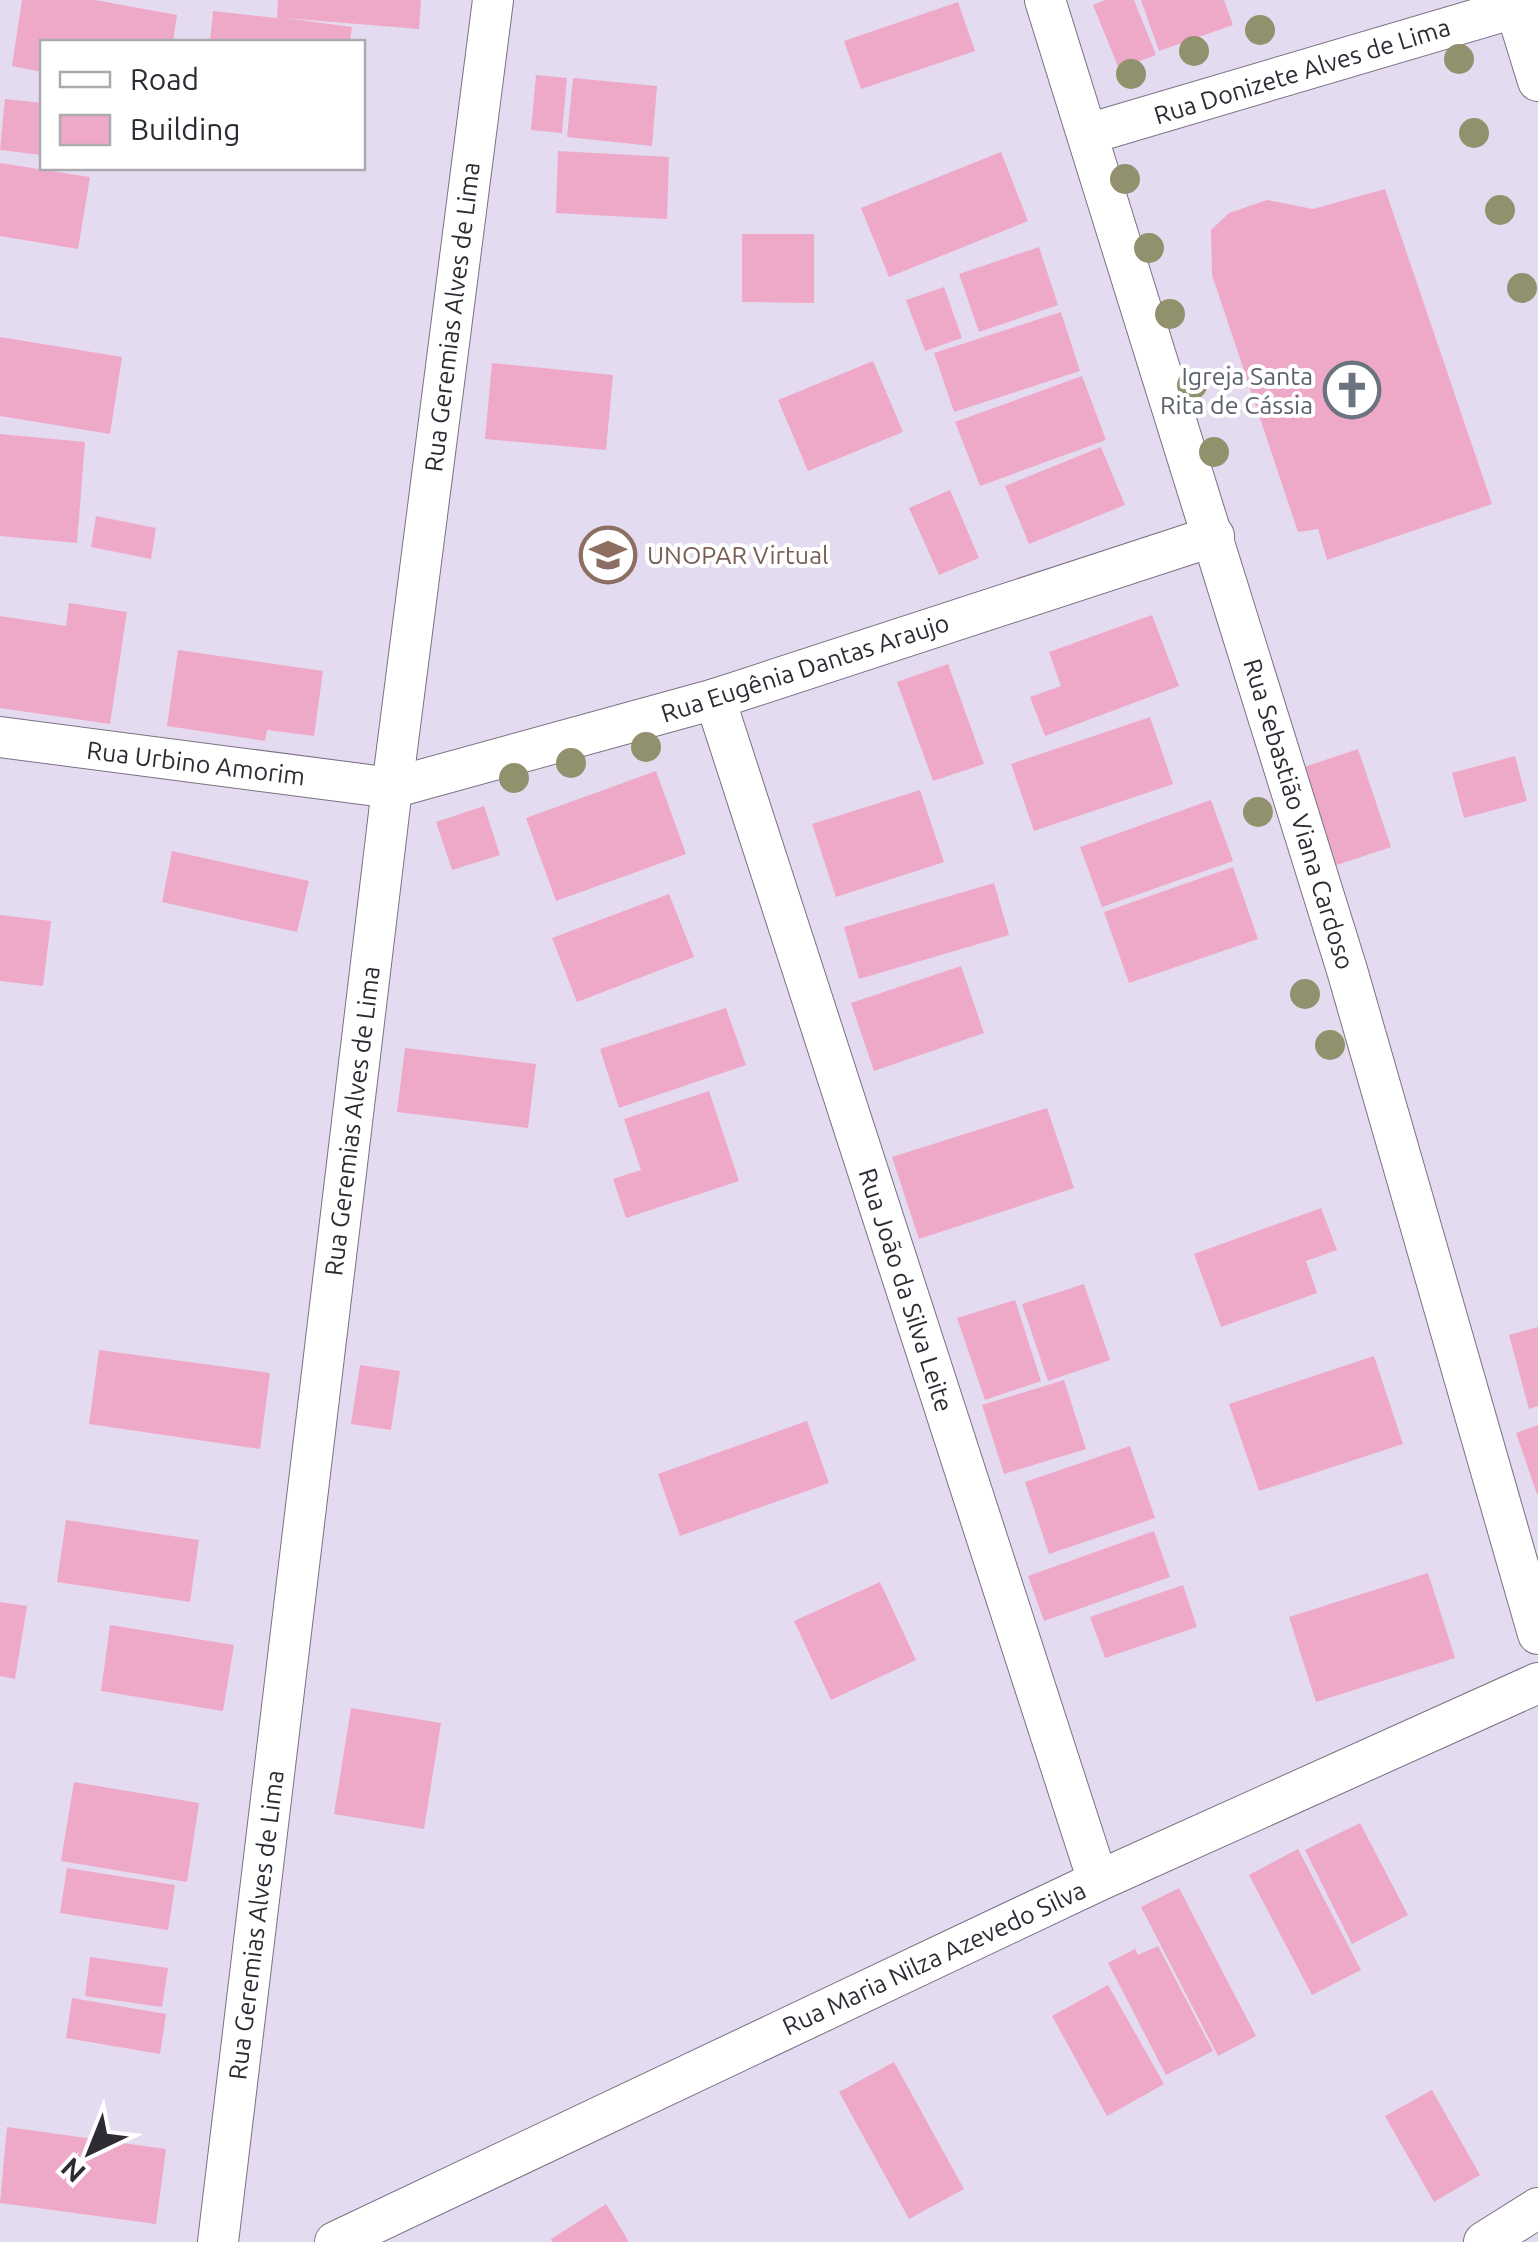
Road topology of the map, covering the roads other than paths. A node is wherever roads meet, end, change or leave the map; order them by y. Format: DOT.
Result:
graph roads {
  1 [pos="493,0"];
  2 [pos="1045,0"];
  3 [pos="1522,3"];
  4 [pos="1538,81"];
  5 [pos="1088,134"];
  6 [pos="1214,536"];
  7 [pos="715,700"];
  8 [pos="0,737"];
  9 [pos="392,788"];
  10 [pos="1538,1634"];
  11 [pos="1538,1683"];
  12 [pos="1098,1881"];
  13 [pos="1538,2208"];
  14 [pos="218,2242"];
  15 [pos="335,2242"];
  16 [pos="1484,2242"];
  1 -- 9 [label="street, Rua Geremias Alves de Lima"];
  2 -- 5 [label="street, Rua Sebastião Viana Cardoso"];
  3 -- 4 [label="street"];
  3 -- 5 [label="street, Rua Donizete Alves de Lima"];
  5 -- 6 [label="street, Rua Sebastião Viana Cardoso"];
  6 -- 7 [label="street, Rua Eugênia Dantas Araujo"];
  6 -- 10 [label="street, Rua Sebastião Viana Cardoso"];
  7 -- 9 [label="street, Rua Eugênia Dantas Araujo"];
  7 -- 12 [label="street, Rua João da Silva Leite"];
  8 -- 9 [label="street, Rua Urbino Amorim"];
  9 -- 14 [label="street, Rua Geremias Alves de Lima"];
  11 -- 12 [label="street, Rua Maria Nilza Azevedo Silva"];
  12 -- 15 [label="street, Rua Maria Nilza Azevedo Silva"];
  13 -- 16 [label="street"];
}
